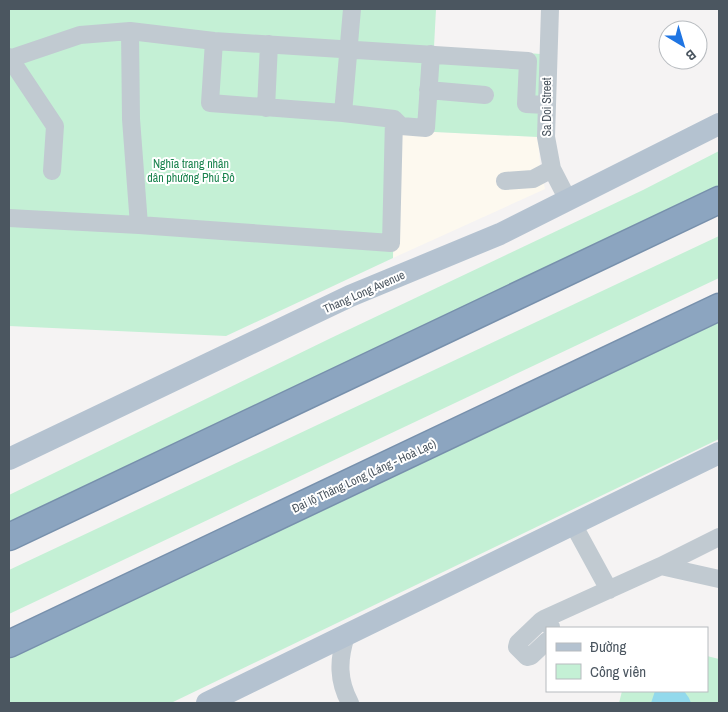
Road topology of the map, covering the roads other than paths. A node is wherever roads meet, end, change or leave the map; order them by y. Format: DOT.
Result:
graph roads {
  1 [pos="352,9"];
  2 [pos="550,9"];
  3 [pos="130,31"];
  4 [pos="214,40"];
  5 [pos="269,44"];
  6 [pos="348,49"];
  7 [pos="431,54"];
  8 [pos="9,58"];
  9 [pos="428,90"];
  10 [pos="485,95"];
  11 [pos="546,105"];
  12 [pos="266,108"];
  13 [pos="343,113"];
  14 [pos="394,119"];
  15 [pos="719,124"];
  16 [pos="552,169"];
  17 [pos="52,171"];
  18 [pos="505,181"];
  19 [pos="568,200"];
  20 [pos="719,200"];
  21 [pos="9,218"];
  22 [pos="139,225"];
  23 [pos="719,307"];
  24 [pos="719,453"];
  25 [pos="9,459"];
  26 [pos="573,524"];
  27 [pos="9,537"];
  28 [pos="714,540"];
  29 [pos="661,566"];
  30 [pos="713,577"];
  31 [pos="609,590"];
  32 [pos="551,625"];
  33 [pos="546,628"];
  34 [pos="346,636"];
  35 [pos="546,642"];
  36 [pos="9,644"];
  37 [pos="207,703"];
  38 [pos="350,703"];
  1 -- 6 [label="street"];
  2 -- 11 [label="street, Sa Doi Street"];
  3 -- 4 [label="street"];
  3 -- 8 [label="street"];
  3 -- 22 [label="street"];
  4 -- 5 [label="street"];
  4 -- 12 [label="street"];
  5 -- 6 [label="street"];
  5 -- 12 [label="street"];
  6 -- 7 [label="street"];
  6 -- 13 [label="street"];
  7 -- 9 [label="street"];
  7 -- 11 [label="street"];
  8 -- 17 [label="street"];
  9 -- 10 [label="street"];
  9 -- 14 [label="street"];
  11 -- 16 [label="street, Sa Doi Street"];
  12 -- 13 [label="street"];
  13 -- 14 [label="street"];
  14 -- 22 [label="street"];
  15 -- 19 [label="main road, Thang Long Avenue"];
  16 -- 18 [label="street"];
  16 -- 19 [label="street, Sa Doi Street"];
  19 -- 25 [label="main road, Thang Long Avenue"];
  20 -- 27 [label="highway"];
  21 -- 22 [label="street"];
  23 -- 36 [label="highway, Đại lộ Thăng Long (Láng - Hoà Lạc)"];
  24 -- 26 [label="main road"];
  26 -- 31 [label="street"];
  26 -- 34 [label="main road"];
  28 -- 29 [label="street"];
  28 -- 30 [label="street"];
  29 -- 30 [label="street"];
  29 -- 31 [label="street"];
  31 -- 32 [label="street"];
  33 -- 35 [label="street"];
  34 -- 37 [label="main road"];
  34 -- 38 [label="street"];
}
